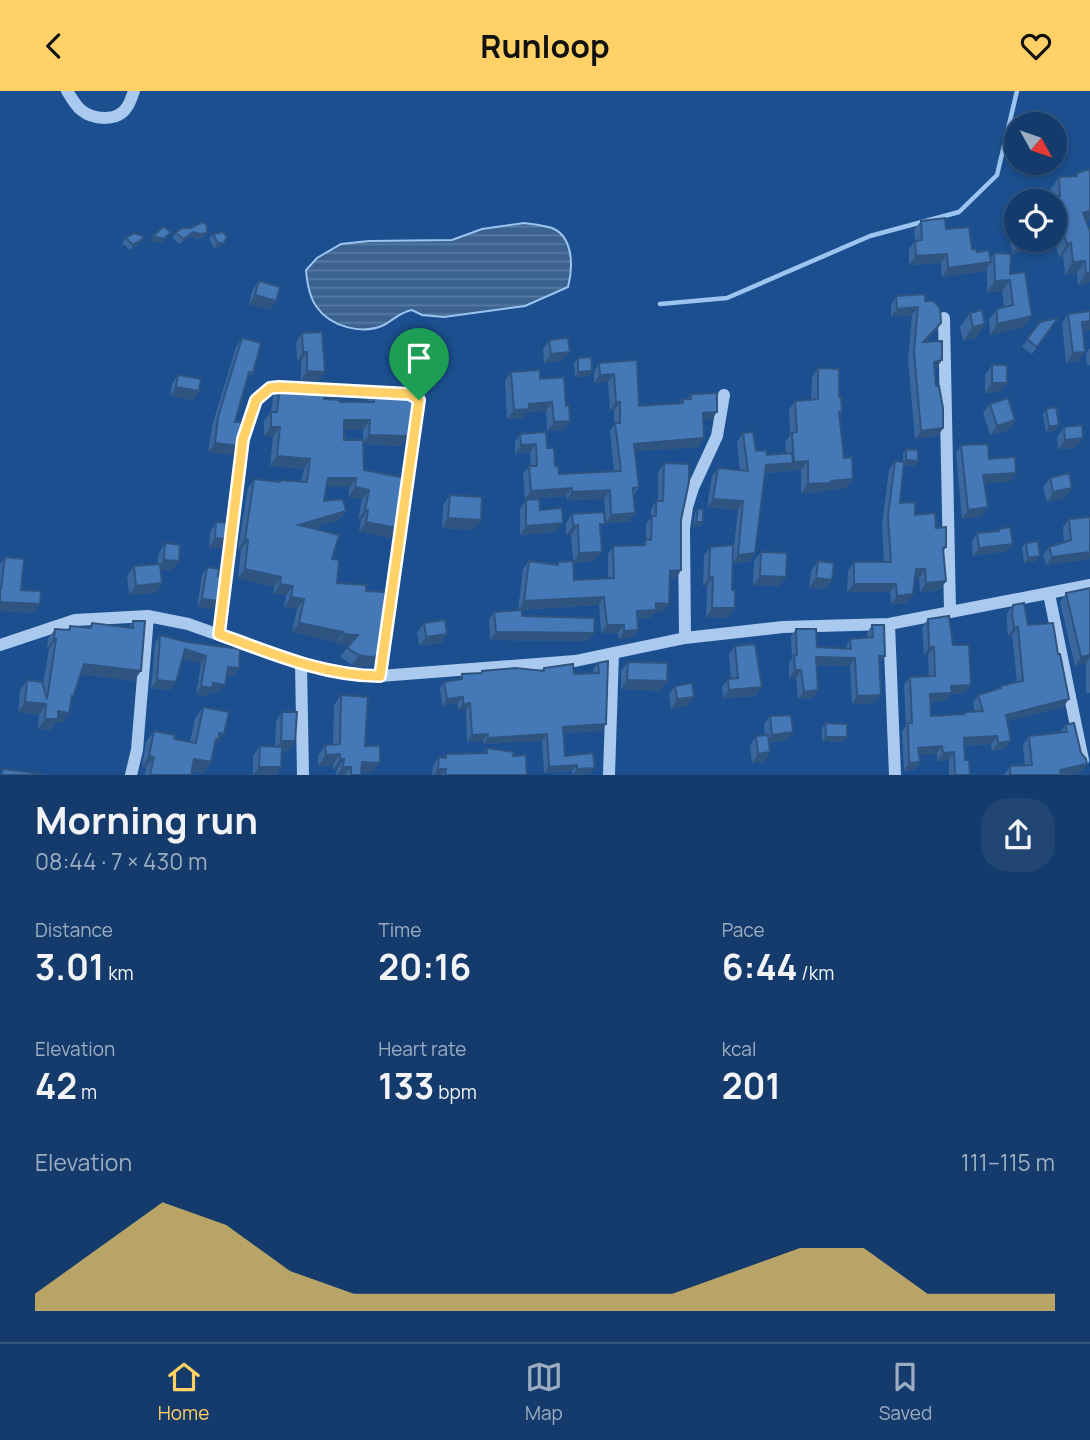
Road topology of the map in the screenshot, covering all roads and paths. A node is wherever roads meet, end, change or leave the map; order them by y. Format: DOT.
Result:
graph roads {
  1 [pos="67,91"];
  2 [pos="134,91"];
  3 [pos="944,318"];
  4 [pos="724,395"];
  5 [pos="1090,585"];
  6 [pos="1049,594"];
  7 [pos="950,610"];
  8 [pos="148,616"];
  9 [pos="888,624"];
  10 [pos="219,634"];
  11 [pos="685,638"];
  12 [pos="0,645"];
  13 [pos="613,653"];
  14 [pos="302,664"];
  15 [pos="380,676"];
  16 [pos="1083,760"];
  17 [pos="131,775"];
  18 [pos="303,775"];
  19 [pos="609,775"];
  20 [pos="895,775"];
  1 -- 2 [label="street"];
  3 -- 7 [label="street"];
  4 -- 11 [label="street"];
  5 -- 6 [label="street"];
  6 -- 7 [label="street"];
  6 -- 16 [label="street"];
  7 -- 9 [label="street"];
  8 -- 10 [label="street"];
  8 -- 12 [label="street"];
  8 -- 17 [label="street"];
  9 -- 11 [label="street"];
  9 -- 20 [label="street"];
  10 -- 14 [label="street"];
  10 -- 15 [label="street"];
  11 -- 13 [label="street"];
  13 -- 15 [label="street"];
  13 -- 19 [label="street"];
  14 -- 15 [label="street"];
  14 -- 18 [label="street"];
}
